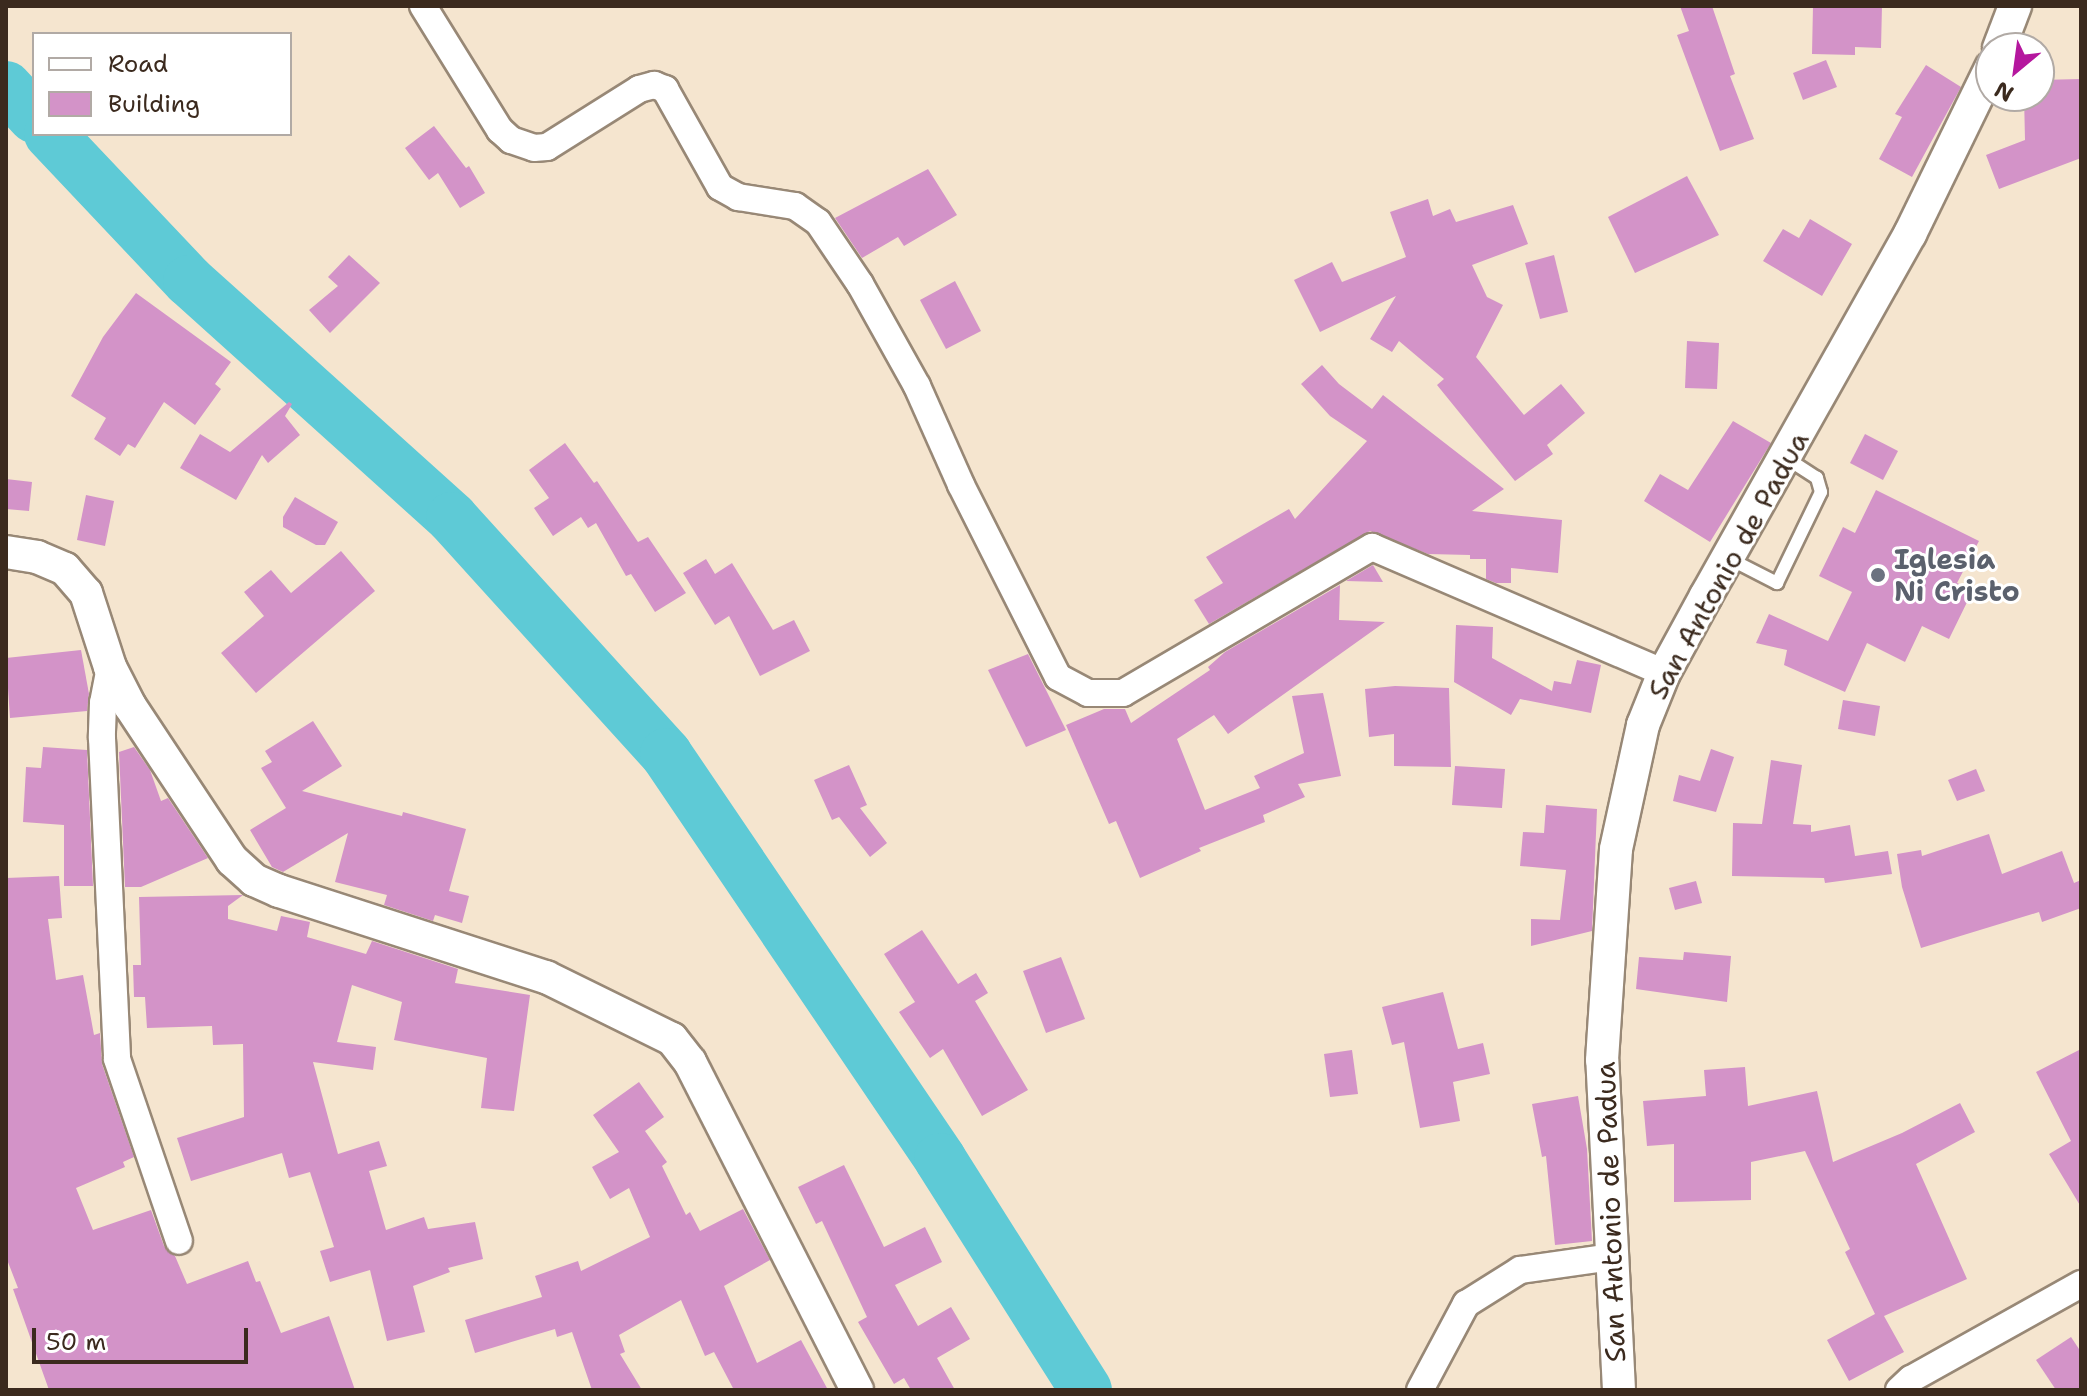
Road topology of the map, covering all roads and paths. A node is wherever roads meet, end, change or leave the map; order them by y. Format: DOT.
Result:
graph roads {
  1 [pos="423,6"];
  2 [pos="2015,6"];
  3 [pos="2005,32"];
  4 [pos="1975,101"];
  5 [pos="1786,458"];
  6 [pos="6,552"];
  7 [pos="1729,558"];
  8 [pos="110,667"];
  9 [pos="1664,673"];
  10 [pos="179,1241"];
  11 [pos="1612,1257"];
  12 [pos="2081,1284"];
  13 [pos="857,1390"];
  14 [pos="1420,1390"];
  15 [pos="1619,1390"];
  16 [pos="1899,1390"];
  1 -- 9 [label="street"];
  2 -- 3 [label="street"];
  4 -- 5 [label="street, San Antonio de Padua"];
  5 -- 7 [label="street, San Antonio de Padua"];
  5 -- 7 [label="lane"];
  6 -- 8 [label="street"];
  7 -- 9 [label="street, San Antonio de Padua"];
  8 -- 10 [label="street"];
  8 -- 13 [label="street"];
  9 -- 11 [label="street, San Antonio de Padua"];
  11 -- 14 [label="street"];
  11 -- 15 [label="street, San Antonio de Padua"];
  12 -- 16 [label="street"];
}
